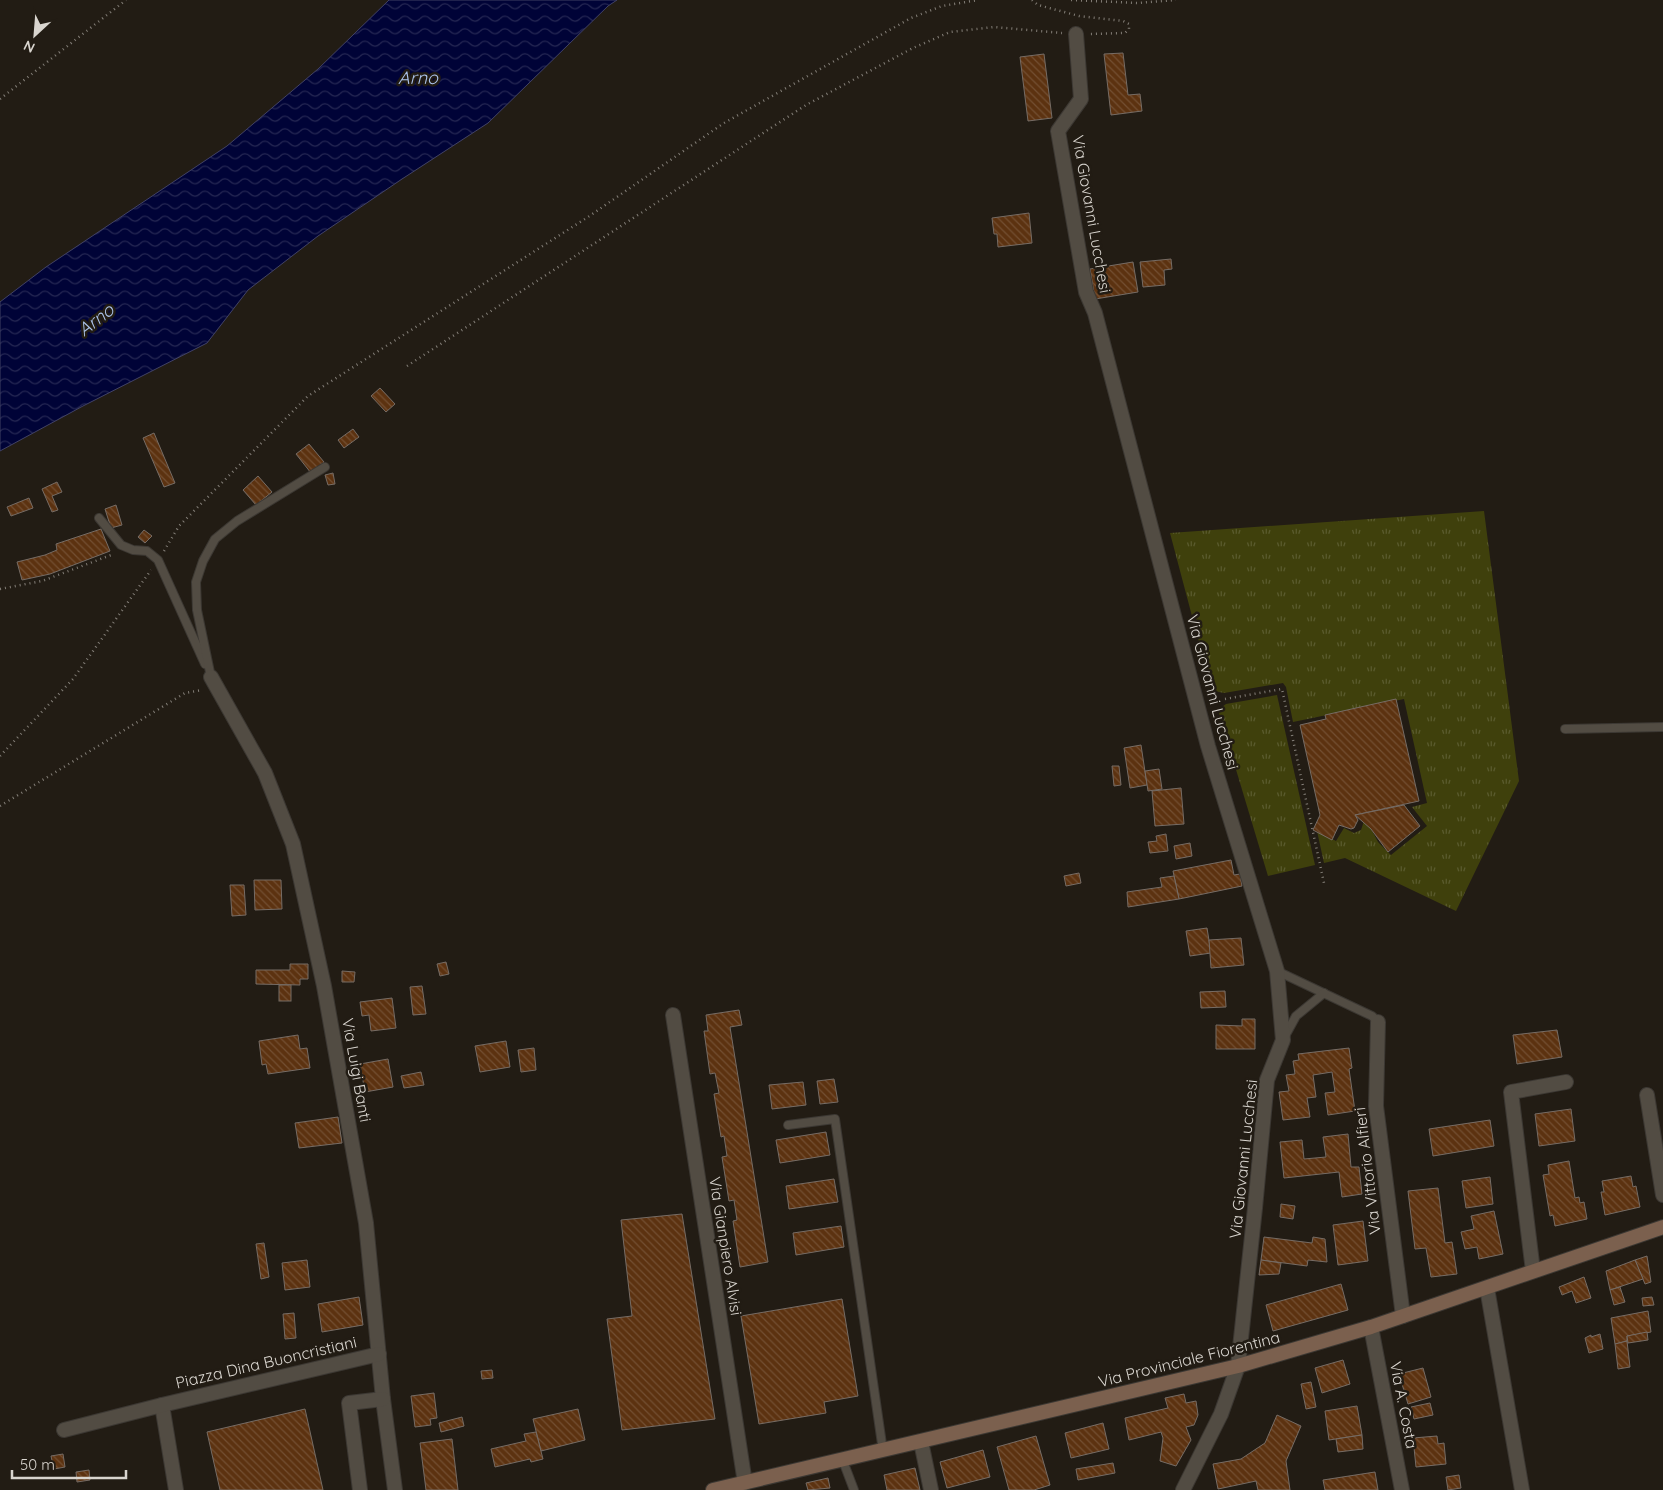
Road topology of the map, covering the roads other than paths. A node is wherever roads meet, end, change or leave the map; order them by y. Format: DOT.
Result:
graph roads {
  1 [pos="1076,34"];
  2 [pos="325,467"];
  3 [pos="99,518"];
  4 [pos="211,677"];
  5 [pos="1663,727"];
  6 [pos="1565,729"];
  7 [pos="1277,971"];
  8 [pos="1324,993"];
  9 [pos="674,1015"];
  10 [pos="1378,1022"];
  11 [pos="1283,1040"];
  12 [pos="1566,1082"];
  13 [pos="1647,1095"];
  14 [pos="788,1125"];
  15 [pos="1663,1195"];
  16 [pos="1663,1226"];
  17 [pos="1533,1272"];
  18 [pos="1487,1288"];
  19 [pos="1403,1316"];
  20 [pos="1371,1327"];
  21 [pos="379,1354"];
  22 [pos="1238,1366"];
  23 [pos="383,1399"];
  24 [pos="162,1405"];
  25 [pos="64,1430"];
  26 [pos="921,1442"];
  27 [pos="883,1451"];
  28 [pos="842,1461"];
  29 [pos="744,1483"];
  30 [pos="176,1490"];
  31 [pos="360,1490"];
  32 [pos="395,1490"];
  33 [pos="714,1490"];
  34 [pos="854,1490"];
  35 [pos="931,1490"];
  36 [pos="1184,1490"];
  37 [pos="1402,1490"];
  38 [pos="1522,1490"];
  1 -- 7 [label="street, Via Giovanni Lucchesi"];
  2 -- 4 [label="lane"];
  3 -- 4 [label="lane"];
  4 -- 21 [label="street, Via Luigi Banti"];
  5 -- 6 [label="lane"];
  7 -- 8 [label="lane"];
  7 -- 11 [label="street, Via Giovanni Lucchesi"];
  8 -- 10 [label="lane"];
  8 -- 11 [label="lane"];
  9 -- 29 [label="street, Via Gianpiero Alvisi"];
  10 -- 19 [label="street, Via Vittorio Alfieri"];
  11 -- 22 [label="street, Via Giovanni Lucchesi"];
  12 -- 17 [label="street"];
  13 -- 15 [label="street"];
  14 -- 27 [label="lane"];
  16 -- 17 [label="main road, Via Provinciale Fiorentina"];
  17 -- 18 [label="main road, Via Provinciale Fiorentina"];
  18 -- 19 [label="main road, Via Provinciale Fiorentina"];
  18 -- 38 [label="street"];
  19 -- 20 [label="main road, Via Provinciale Fiorentina"];
  20 -- 22 [label="main road, Via Provinciale Fiorentina"];
  20 -- 37 [label="street, Via A. Costa"];
  21 -- 23 [label="street, Via Luigi Banti"];
  21 -- 24 [label="street, Piazza Dina Buoncristiani"];
  22 -- 26 [label="main road, Via Provinciale Fiorentina"];
  22 -- 36 [label="street, Via Giovanni Lucchesi"];
  23 -- 31 [label="street"];
  23 -- 32 [label="street, Via Luigi Banti"];
  24 -- 25 [label="street, Piazza Dina Buoncristiani"];
  24 -- 30 [label="street, Piazza Dina Buoncristiani"];
  26 -- 27 [label="main road, Via Provinciale Fiorentina"];
  26 -- 35 [label="street"];
  27 -- 28 [label="main road, Via Provinciale Fiorentina"];
  28 -- 29 [label="main road, Via Provinciale Fiorentina"];
  28 -- 34 [label="lane"];
  29 -- 33 [label="main road, Via Provinciale Fiorentina"];
}
